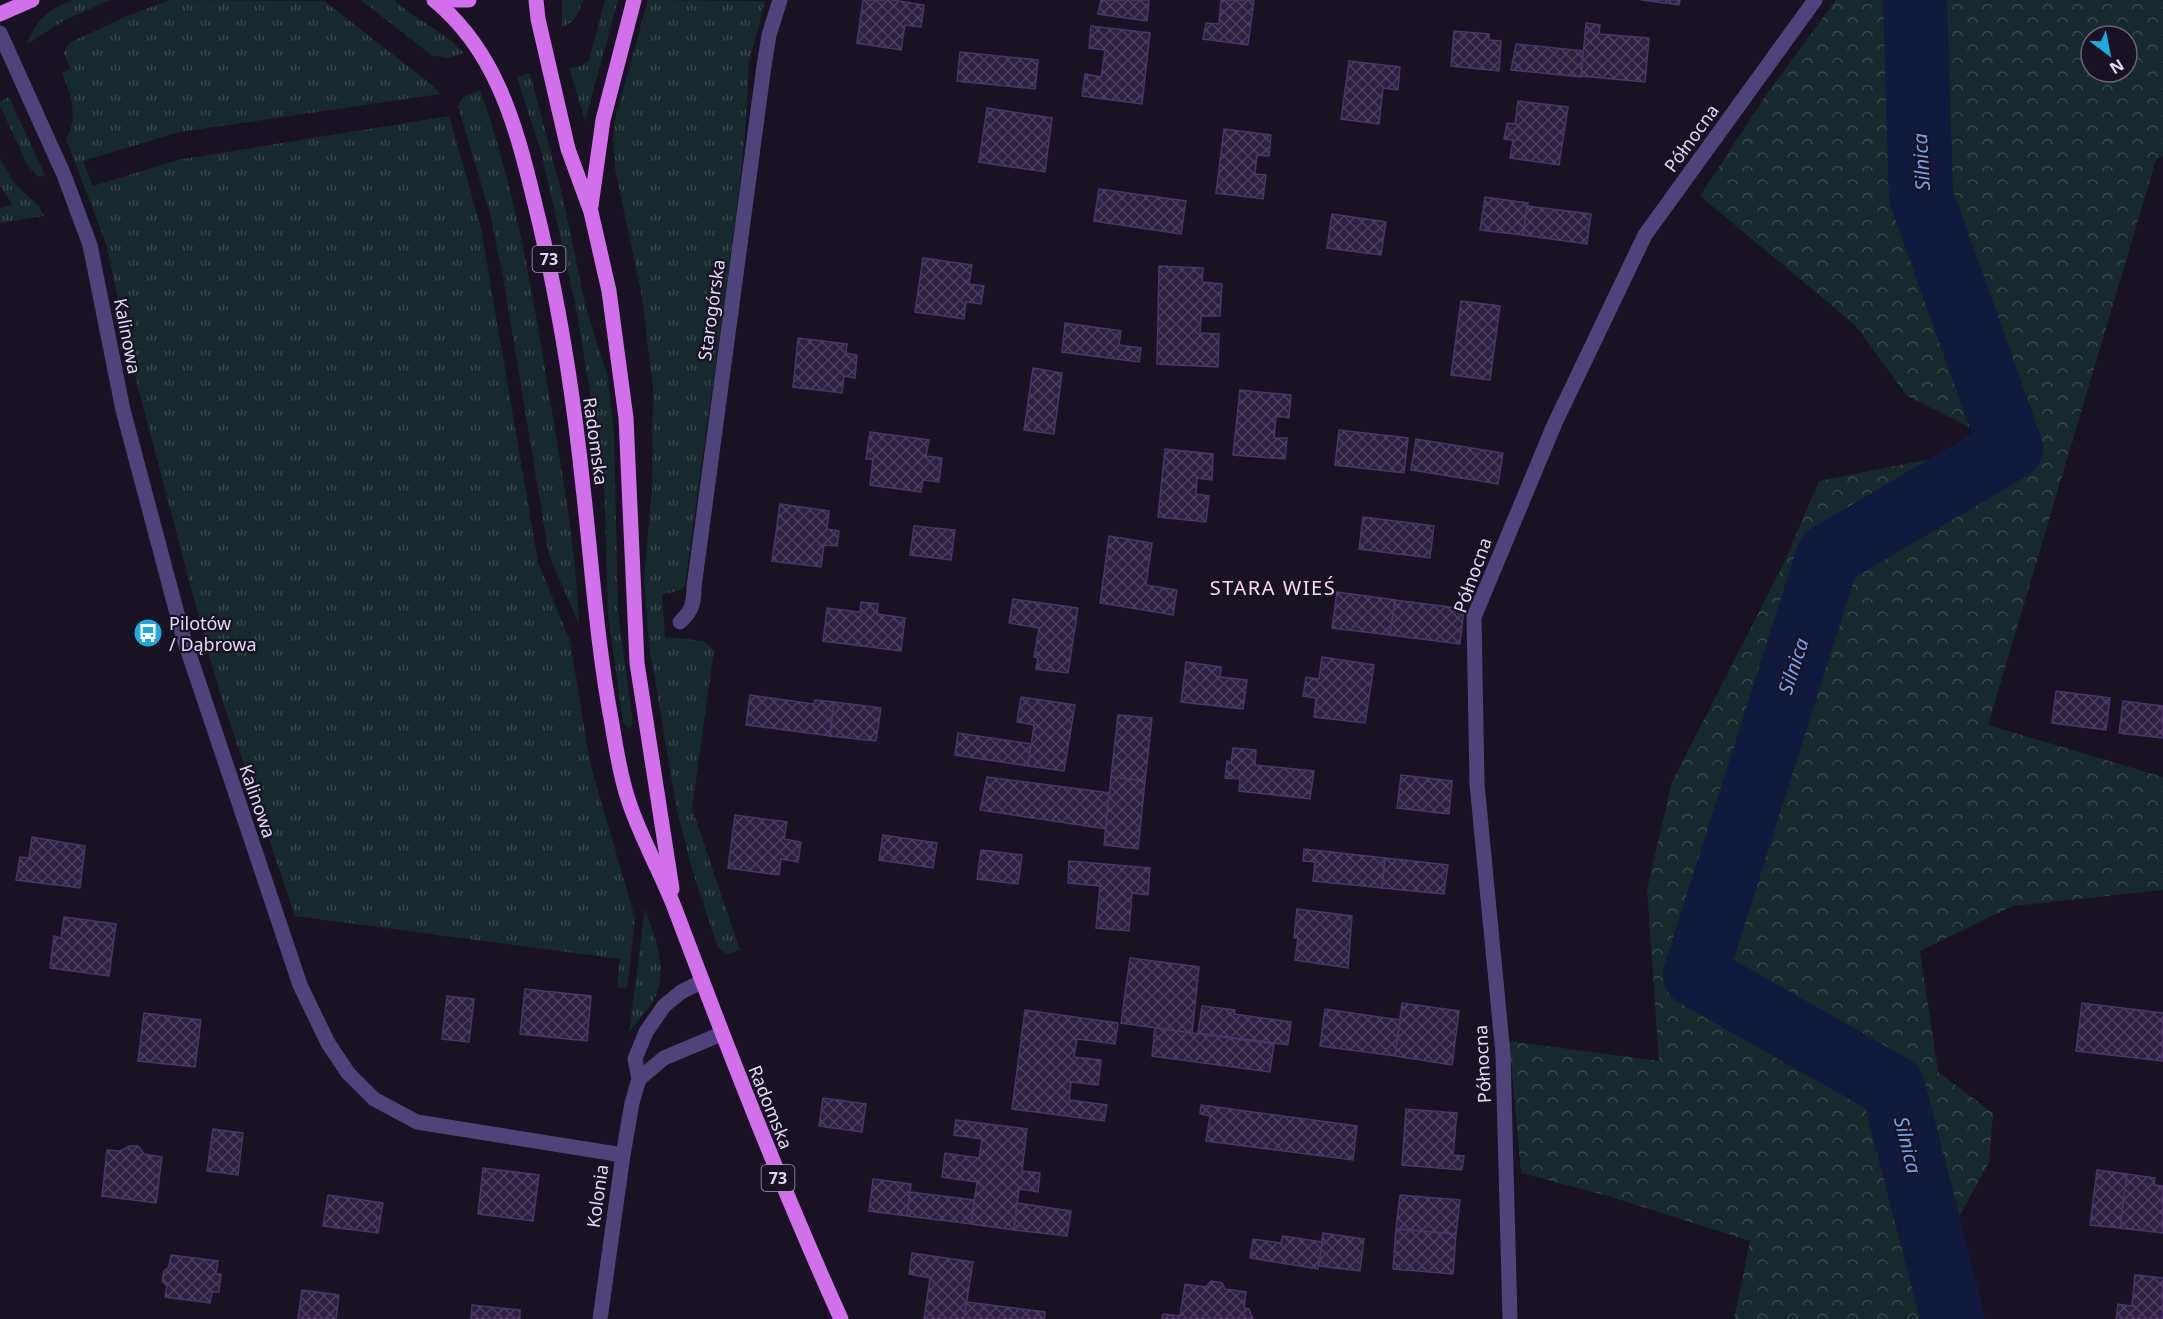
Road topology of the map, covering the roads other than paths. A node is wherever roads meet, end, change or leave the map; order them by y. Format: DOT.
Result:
graph roads {
  1 [pos="32,0"];
  2 [pos="434,0"];
  3 [pos="442,0"];
  4 [pos="469,0"];
  5 [pos="536,0"];
  6 [pos="634,0"];
  7 [pos="780,0"];
  8 [pos="1815,0"];
  9 [pos="0,14"];
  10 [pos="0,33"];
  11 [pos="591,212"];
  12 [pos="681,622"];
  13 [pos="674,907"];
  14 [pos="701,982"];
  15 [pos="721,1034"];
  16 [pos="639,1079"];
  17 [pos="623,1155"];
  18 [pos="600,1319"];
  19 [pos="841,1319"];
  20 [pos="1510,1319"];
  1 -- 9 [label="main road"];
  2 -- 13 [label="main road, Radomska / 73"];
  3 -- 4 [label="main road"];
  5 -- 11 [label="main road, Radomska / 73"];
  6 -- 11 [label="main road"];
  7 -- 12 [label="street, Starogórska"];
  8 -- 20 [label="street, Północna"];
  10 -- 17 [label="street, Kalinowa"];
  11 -- 13 [label="main road, Radomska / 73"];
  13 -- 14 [label="main road, Radomska / 73"];
  14 -- 15 [label="main road, Radomska / 73"];
  14 -- 16 [label="street, Kolonia"];
  15 -- 16 [label="street"];
  15 -- 19 [label="main road, Radomska / 73"];
  16 -- 17 [label="street, Kolonia"];
  17 -- 18 [label="street, Kolonia"];
}
